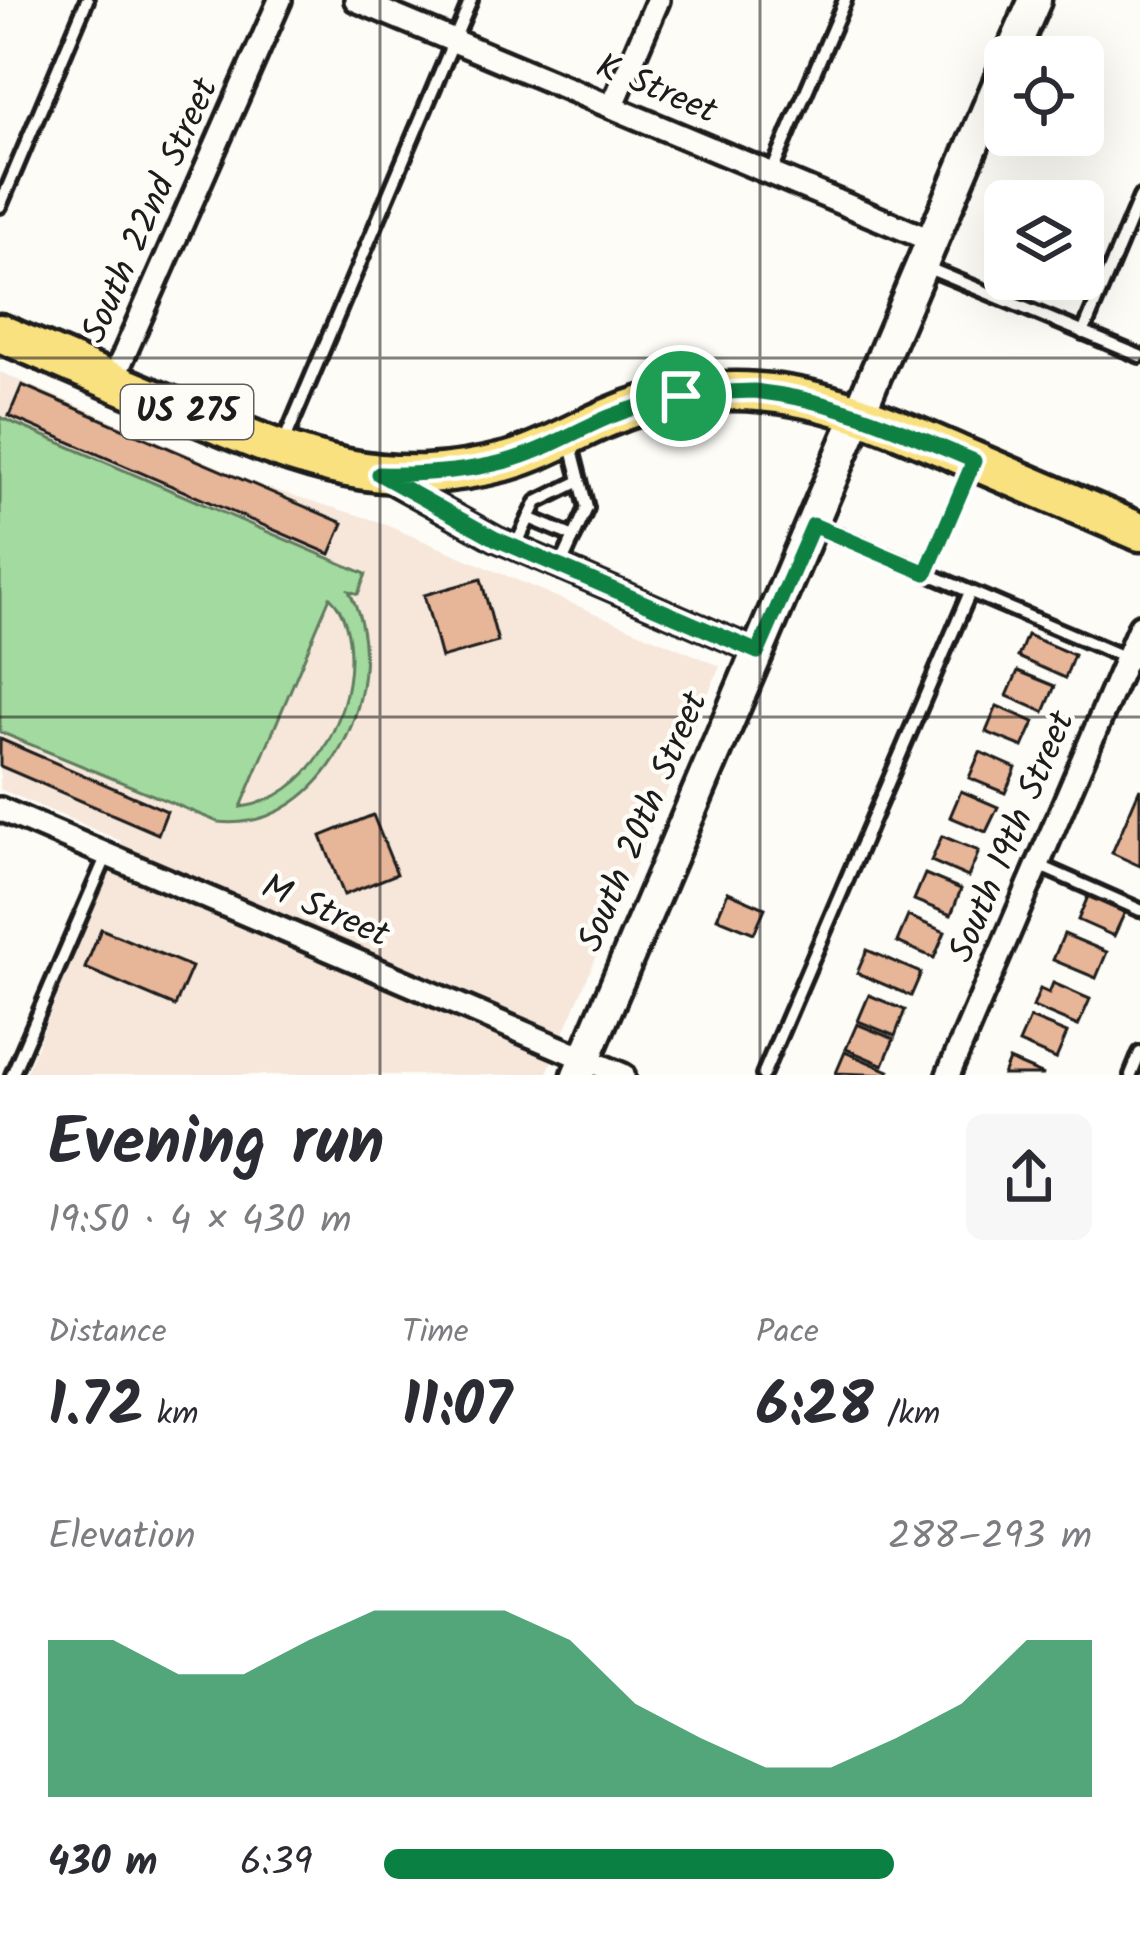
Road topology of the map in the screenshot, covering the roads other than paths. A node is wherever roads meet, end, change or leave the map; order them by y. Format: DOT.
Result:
graph roads {
  1 [pos="88,0"];
  2 [pos="280,0"];
  3 [pos="356,0"];
  4 [pos="471,0"];
  5 [pos="658,0"];
  6 [pos="845,0"];
  7 [pos="1035,0"];
  8 [pos="1019,36"];
  9 [pos="454,41"];
  10 [pos="612,107"];
  11 [pos="984,117"];
  12 [pos="771,173"];
  13 [pos="1140,197"];
  14 [pos="0,206"];
  15 [pos="925,252"];
  16 [pos="0,333"];
  17 [pos="1083,333"];
  18 [pos="1140,356"];
  19 [pos="112,382"];
  20 [pos="859,412"];
  21 [pos="568,437"];
  22 [pos="280,451"];
  23 [pos="974,461"];
  24 [pos="379,474"];
  25 [pos="580,481"];
  26 [pos="529,518"];
  27 [pos="813,525"];
  28 [pos="1140,532"];
  29 [pos="574,537"];
  30 [pos="515,547"];
  31 [pos="560,567"];
  32 [pos="926,573"];
  33 [pos="970,592"];
  34 [pos="1140,626"];
  35 [pos="758,652"];
  36 [pos="1133,662"];
  37 [pos="0,809"];
  38 [pos="107,855"];
  39 [pos="1038,865"];
  40 [pos="1140,910"];
  41 [pos="1140,1053"];
  42 [pos="582,1067"];
  43 [pos="12,1075"];
  44 [pos="623,1075"];
  45 [pos="763,1075"];
  46 [pos="948,1075"];
  47 [pos="1131,1075"];
  1 -- 14 [label="lane"];
  2 -- 19 [label="street, South 22nd Street"];
  3 -- 9 [label="street, K Street"];
  4 -- 9 [label="lane"];
  5 -- 10 [label="street"];
  6 -- 12 [label="lane"];
  7 -- 8 [label="street"];
  9 -- 10 [label="street, K Street"];
  9 -- 22 [label="lane"];
  10 -- 12 [label="street, K Street"];
  11 -- 15 [label="street, South 20th Street"];
  12 -- 15 [label="street, K Street"];
  13 -- 17 [label="lane"];
  15 -- 17 [label="lane"];
  15 -- 20 [label="street, South 20th Street"];
  16 -- 19 [label="main road, US 275"];
  17 -- 18 [label="lane"];
  19 -- 22 [label="main road, US 275"];
  20 -- 21 [label="main road, US 275"];
  20 -- 23 [label="main road, US 275"];
  20 -- 27 [label="street, South 20th Street"];
  21 -- 24 [label="main road, US 275"];
  21 -- 25 [label="lane"];
  22 -- 24 [label="main road, US 275"];
  23 -- 28 [label="main road, US 275"];
  23 -- 32 [label="lane"];
  24 -- 30 [label="street"];
  25 -- 26 [label="lane"];
  25 -- 29 [label="lane"];
  26 -- 29 [label="lane"];
  26 -- 30 [label="lane"];
  27 -- 32 [label="lane"];
  27 -- 35 [label="street, South 20th Street"];
  29 -- 31 [label="lane"];
  30 -- 31 [label="street"];
  31 -- 35 [label="street"];
  32 -- 33 [label="lane"];
  33 -- 36 [label="lane"];
  33 -- 45 [label="lane"];
  34 -- 36 [label="street, South 19th Street"];
  35 -- 42 [label="street, South 20th Street"];
  36 -- 39 [label="street, South 19th Street"];
  37 -- 38 [label="street, M Street"];
  38 -- 42 [label="street, M Street"];
  38 -- 43 [label="lane"];
  39 -- 40 [label="lane"];
  39 -- 46 [label="street, South 19th Street"];
  41 -- 47 [label="lane"];
  42 -- 44 [label="street, M Street"];
}
